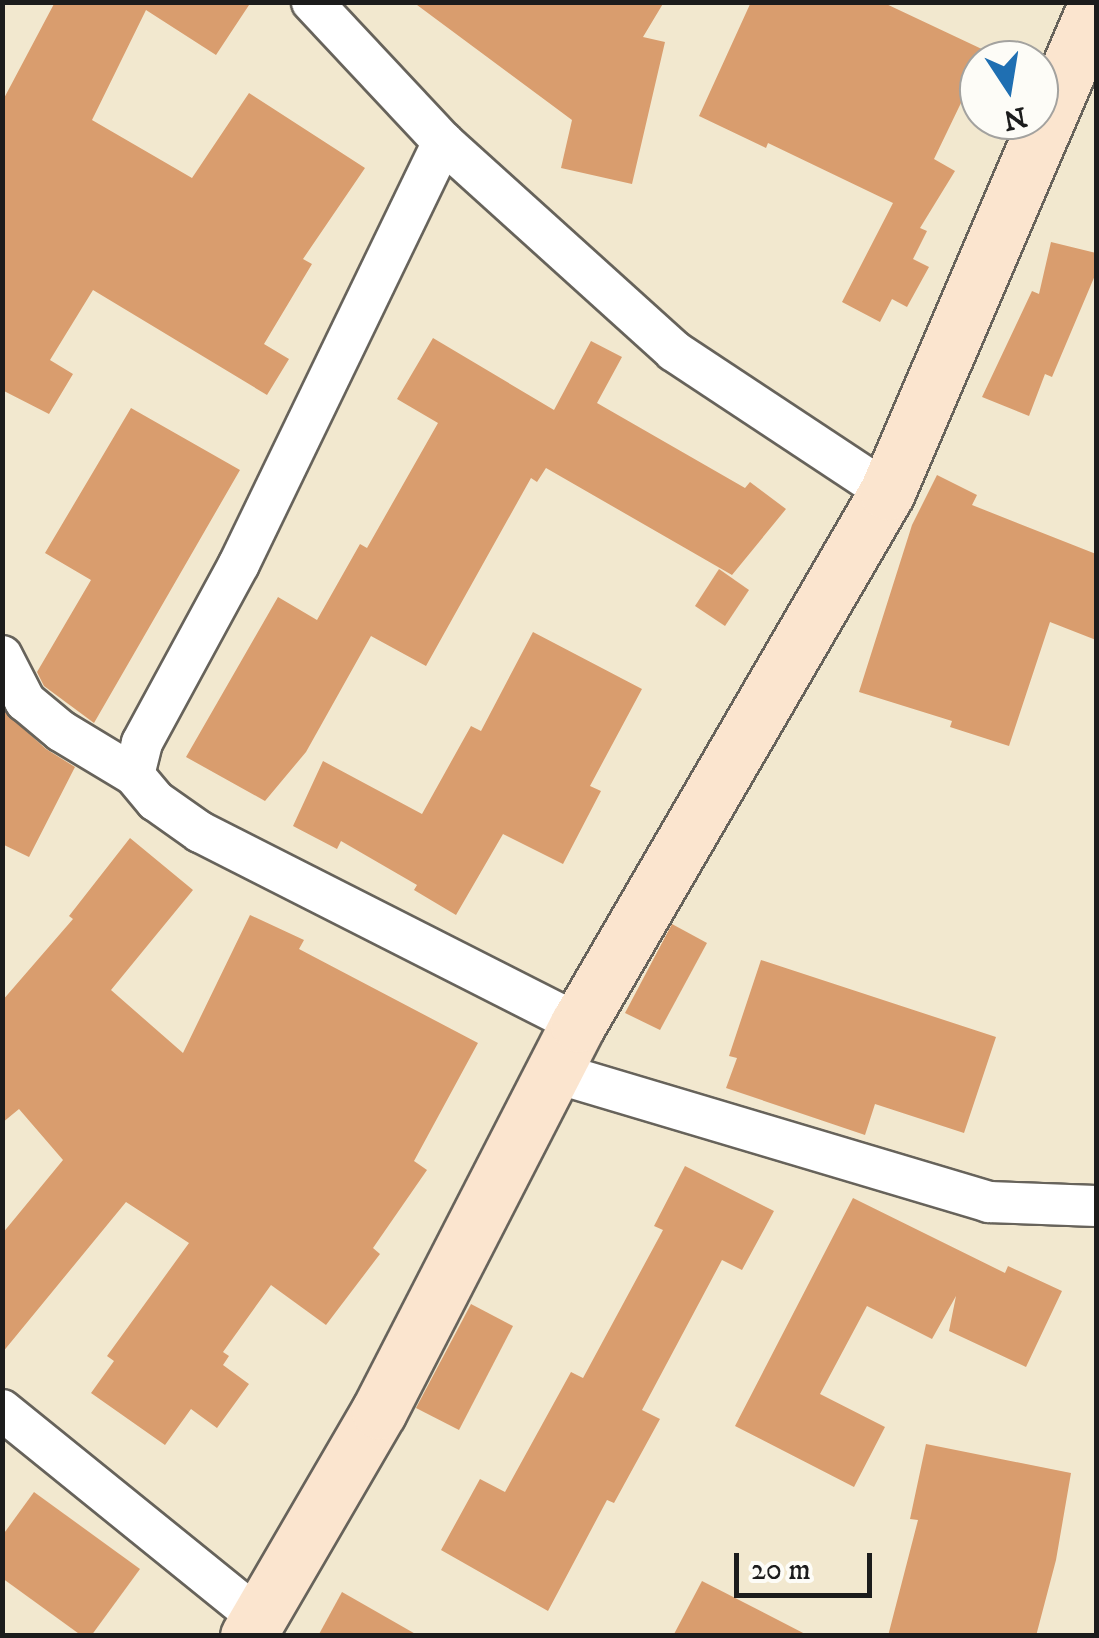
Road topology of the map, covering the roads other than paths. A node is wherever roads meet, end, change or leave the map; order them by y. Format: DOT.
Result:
graph roads {
  1 [pos="312,2"];
  2 [pos="1096,5"];
  3 [pos="444,142"];
  4 [pos="888,492"];
  5 [pos="2,656"];
  6 [pos="134,775"];
  7 [pos="578,1024"];
  8 [pos="554,1072"];
  9 [pos="1096,1206"];
  10 [pos="2,1410"];
  11 [pos="254,1627"];
  1 -- 3 [label="street"];
  2 -- 4 [label="street"];
  3 -- 4 [label="street"];
  3 -- 6 [label="street"];
  4 -- 7 [label="street"];
  5 -- 6 [label="street"];
  6 -- 7 [label="street"];
  7 -- 8 [label="street"];
  8 -- 9 [label="street"];
  8 -- 11 [label="street"];
  10 -- 11 [label="street"];
}
